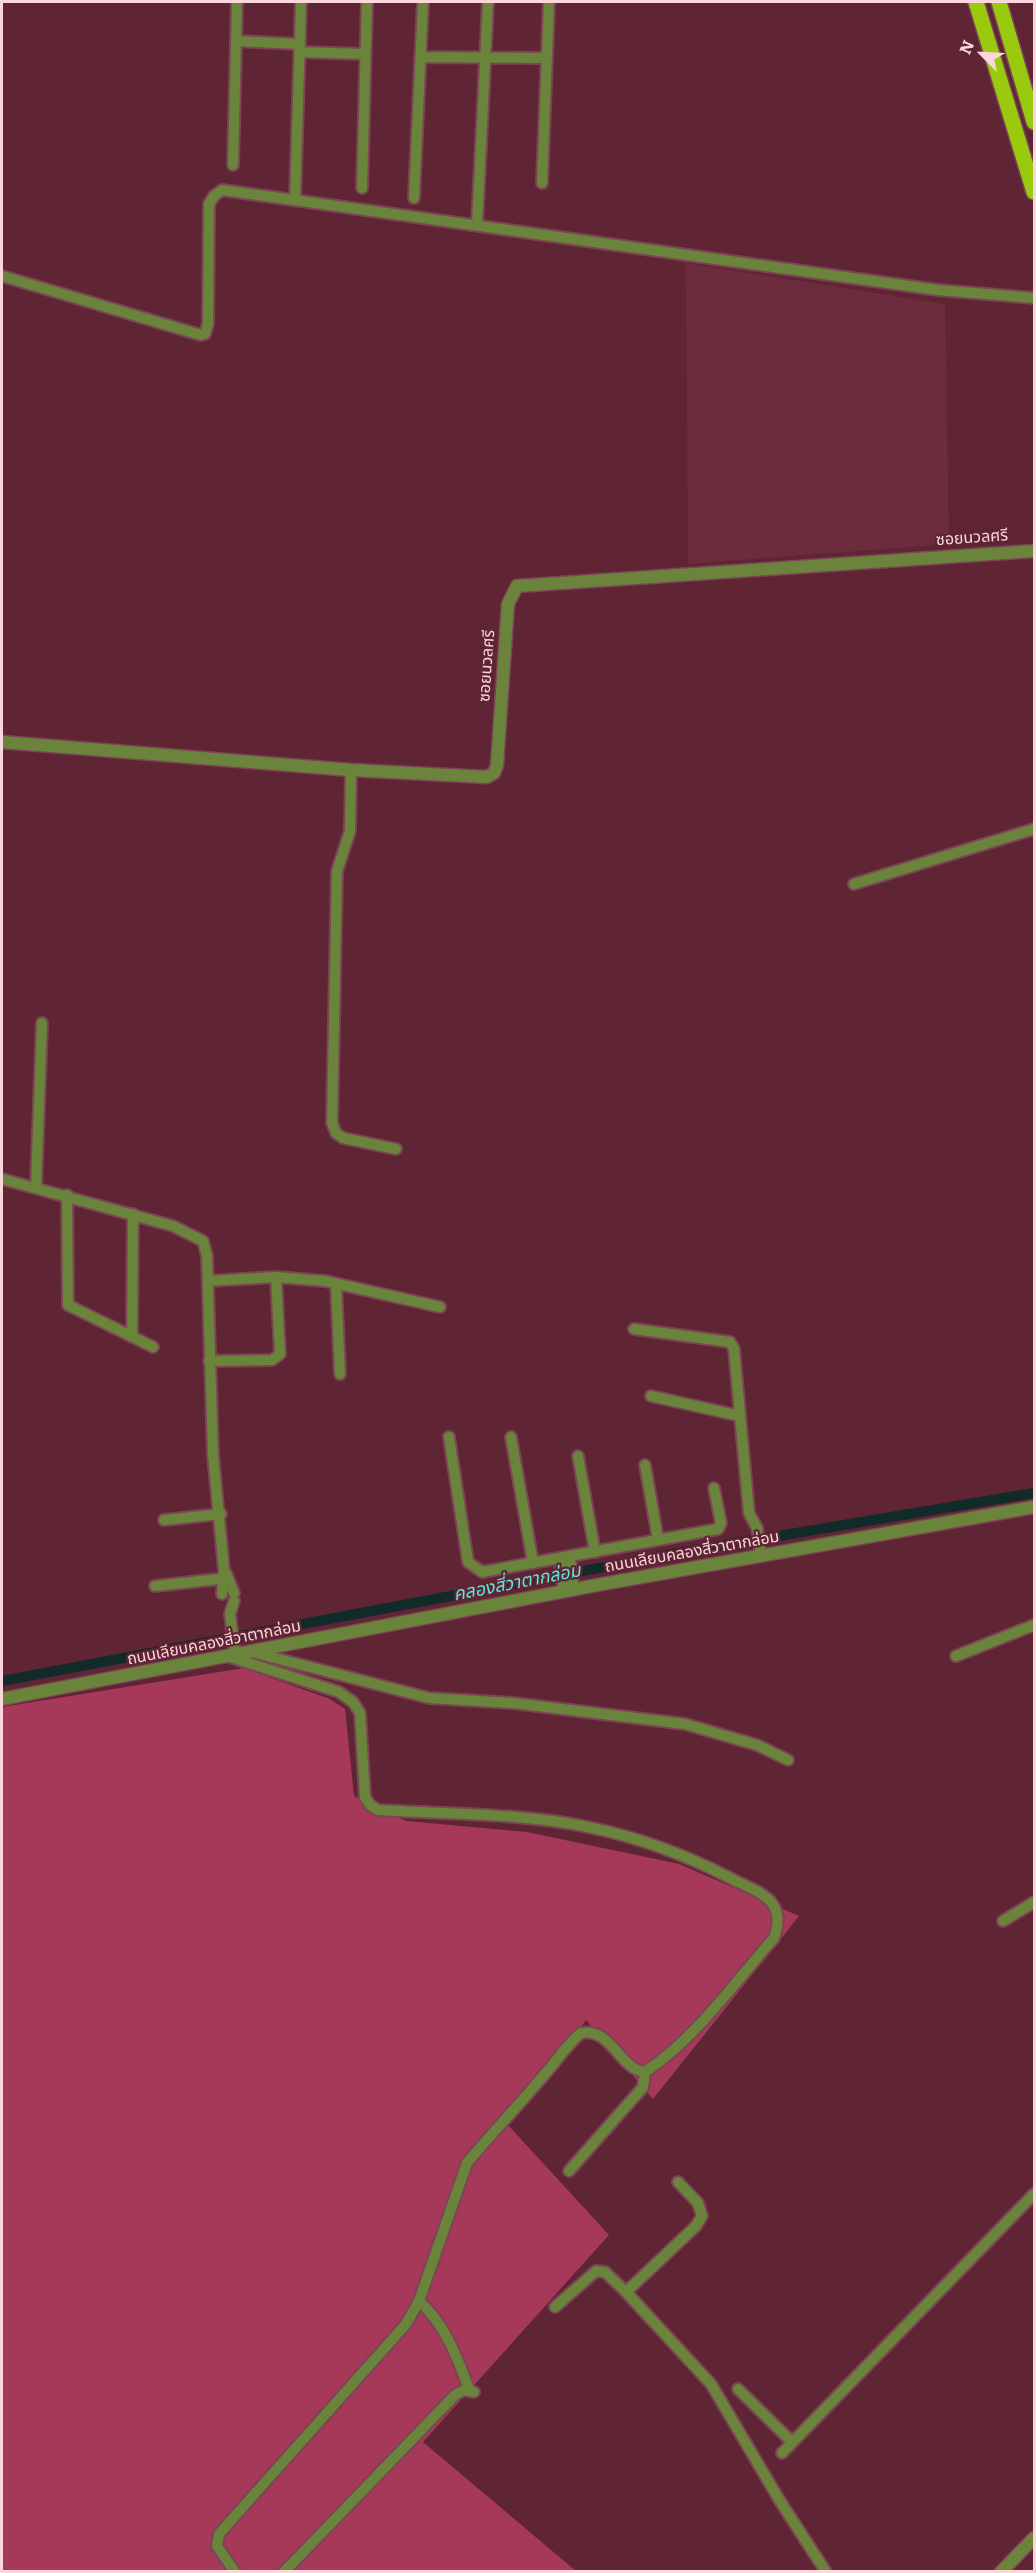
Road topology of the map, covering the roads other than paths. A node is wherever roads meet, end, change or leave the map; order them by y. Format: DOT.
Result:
graph roads {
  1 [pos="237,2"];
  2 [pos="301,2"];
  3 [pos="367,2"];
  4 [pos="423,2"];
  5 [pos="488,2"];
  6 [pos="549,2"];
  7 [pos="975,2"];
  8 [pos="999,2"];
  9 [pos="236,41"];
  10 [pos="300,48"];
  11 [pos="365,54"];
  12 [pos="421,57"];
  13 [pos="486,58"];
  14 [pos="547,58"];
  15 [pos="1035,122"];
  16 [pos="233,165"];
  17 [pos="542,183"];
  18 [pos="362,188"];
  19 [pos="1035,192"];
  20 [pos="414,198"];
  21 [pos="295,200"];
  22 [pos="477,225"];
  23 [pos="2,276"];
  24 [pos="1035,298"];
  25 [pos="1035,550"];
  26 [pos="2,742"];
  27 [pos="351,770"];
  28 [pos="1035,829"];
  29 [pos="854,884"];
  30 [pos="42,1023"];
  31 [pos="396,1149"];
  32 [pos="2,1179"];
  33 [pos="36,1186"];
  34 [pos="67,1195"];
  35 [pos="134,1214"];
  36 [pos="276,1277"];
  37 [pos="208,1281"];
  38 [pos="336,1284"];
  39 [pos="440,1307"];
  40 [pos="634,1329"];
  41 [pos="132,1337"];
  42 [pos="153,1347"];
  43 [pos="209,1361"];
  44 [pos="340,1374"];
  45 [pos="651,1396"];
  46 [pos="740,1416"];
  47 [pos="449,1437"];
  48 [pos="511,1437"];
  49 [pos="578,1456"];
  50 [pos="645,1465"];
  51 [pos="714,1488"];
  52 [pos="1035,1507"];
  53 [pos="221,1514"];
  54 [pos="164,1520"];
  55 [pos="658,1539"];
  56 [pos="760,1551"];
  57 [pos="595,1552"];
  58 [pos="533,1563"];
  59 [pos="566,1563"];
  60 [pos="225,1575"];
  61 [pos="155,1586"];
  62 [pos="568,1587"];
  63 [pos="1035,1625"];
  64 [pos="252,1652"];
  65 [pos="233,1656"];
  66 [pos="956,1656"];
  67 [pos="2,1699"];
  68 [pos="788,1760"];
  69 [pos="1035,1902"];
  70 [pos="1003,1922"];
  71 [pos="645,2072"];
  72 [pos="569,2171"];
  73 [pos="678,2182"];
  74 [pos="1035,2194"];
  75 [pos="626,2292"];
  76 [pos="419,2301"];
  77 [pos="555,2307"];
  78 [pos="738,2389"];
  79 [pos="792,2442"];
  80 [pos="782,2453"];
  81 [pos="1035,2538"];
  82 [pos="235,2571"];
  83 [pos="284,2571"];
  84 [pos="826,2571"];
  85 [pos="1001,2571"];
  1 -- 9 [label="street"];
  2 -- 10 [label="street"];
  3 -- 11 [label="street"];
  4 -- 12 [label="street"];
  5 -- 13 [label="street"];
  6 -- 14 [label="street"];
  7 -- 19 [label="main road"];
  8 -- 15 [label="main road"];
  9 -- 10 [label="street"];
  9 -- 16 [label="street"];
  10 -- 11 [label="street"];
  10 -- 21 [label="street"];
  11 -- 18 [label="street"];
  12 -- 13 [label="street"];
  12 -- 20 [label="street"];
  13 -- 14 [label="street"];
  13 -- 22 [label="street"];
  14 -- 17 [label="street"];
  21 -- 22 [label="street"];
  21 -- 23 [label="street"];
  22 -- 24 [label="street"];
  25 -- 27 [label="street, ซอยนวลศรี"];
  26 -- 27 [label="street, ซอยนวลศรี"];
  27 -- 31 [label="street"];
  28 -- 29 [label="street"];
  30 -- 33 [label="street"];
  32 -- 33 [label="street"];
  33 -- 34 [label="street"];
  34 -- 35 [label="street"];
  34 -- 41 [label="street"];
  35 -- 37 [label="street"];
  35 -- 41 [label="street"];
  36 -- 37 [label="street"];
  36 -- 38 [label="street"];
  36 -- 43 [label="street"];
  37 -- 43 [label="street"];
  38 -- 39 [label="street"];
  38 -- 44 [label="street"];
  40 -- 46 [label="street"];
  41 -- 42 [label="street"];
  43 -- 53 [label="street"];
  45 -- 46 [label="street"];
  46 -- 56 [label="street"];
  47 -- 58 [label="street"];
  48 -- 58 [label="street"];
  49 -- 57 [label="street"];
  50 -- 55 [label="street"];
  51 -- 55 [label="street"];
  52 -- 56 [label="street, ถนนเลียบคลองสี่วาตากล่อม"];
  53 -- 54 [label="street"];
  53 -- 60 [label="street"];
  55 -- 57 [label="street"];
  56 -- 62 [label="street, ถนนเลียบคลองสี่วาตากล่อม"];
  57 -- 59 [label="street"];
  58 -- 59 [label="street"];
  59 -- 62 [label="street"];
  60 -- 61 [label="street"];
  60 -- 65 [label="street"];
  62 -- 64 [label="street, ถนนเลียบคลองสี่วาตากล่อม"];
  63 -- 66 [label="street"];
  64 -- 65 [label="street, ถนนเลียบคลองสี่วาตากล่อม"];
  64 -- 68 [label="street"];
  65 -- 67 [label="street, ถนนเลียบคลองสี่วาตากล่อม"];
  65 -- 71 [label="street"];
  69 -- 70 [label="street"];
  71 -- 72 [label="street"];
  71 -- 76 [label="street"];
  73 -- 75 [label="street"];
  74 -- 79 [label="street"];
  75 -- 77 [label="street"];
  75 -- 84 [label="street"];
  76 -- 82 [label="street"];
  76 -- 83 [label="street"];
  78 -- 79 [label="street"];
  79 -- 80 [label="street"];
  81 -- 85 [label="street"];
}
